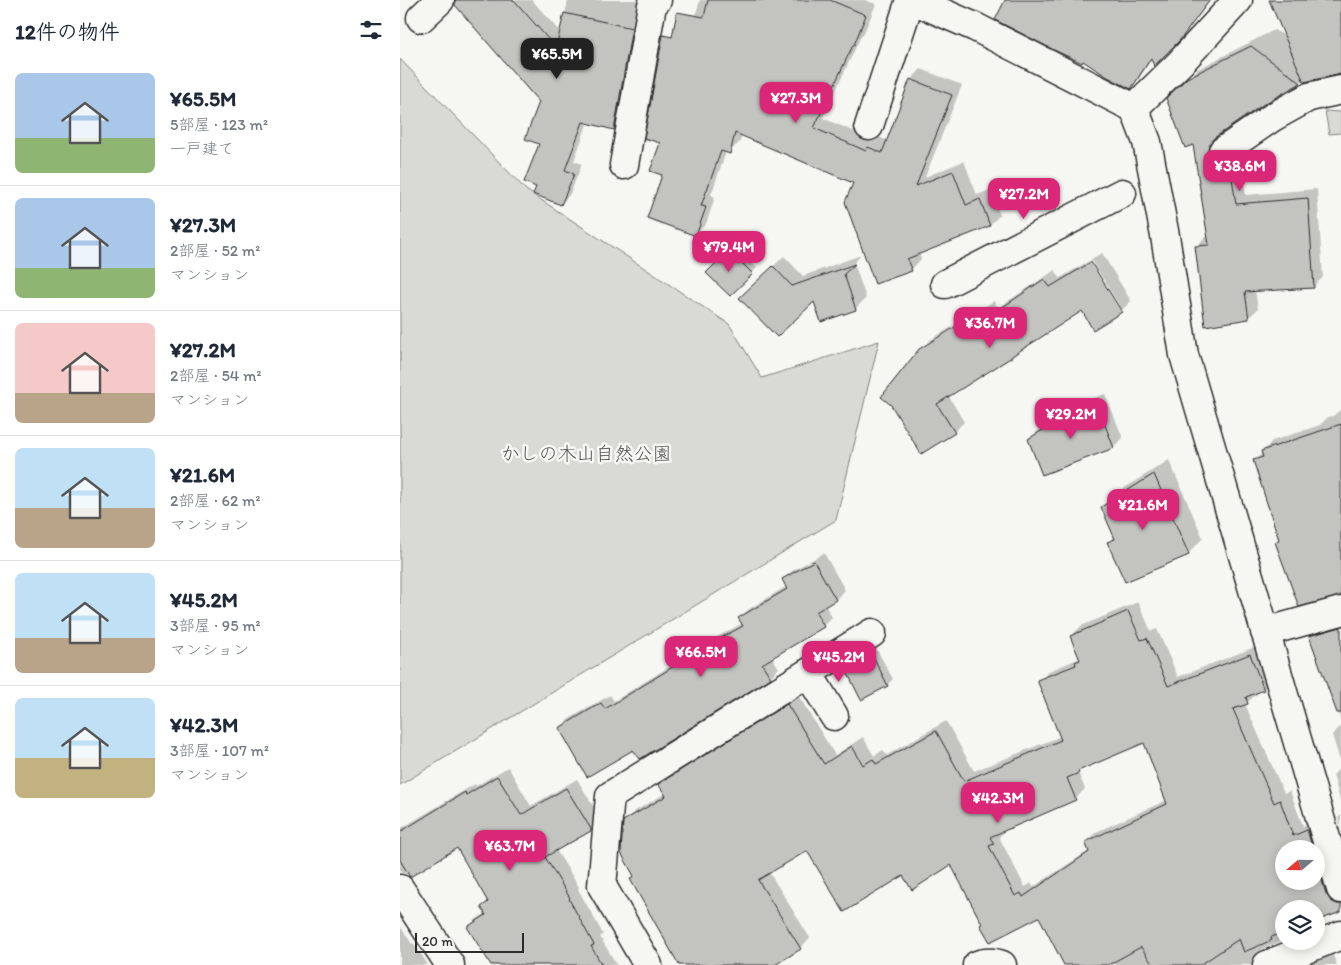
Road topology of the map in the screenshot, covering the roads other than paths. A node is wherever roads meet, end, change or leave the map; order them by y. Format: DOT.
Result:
graph roads {
  1 [pos="440,0"];
  2 [pos="657,0"];
  3 [pos="911,0"];
  4 [pos="1233,2"];
  5 [pos="420,18"];
  6 [pos="1341,90"];
  7 [pos="1134,108"];
  8 [pos="869,126"];
  9 [pos="1223,150"];
  10 [pos="624,165"];
  11 [pos="1122,193"];
  12 [pos="945,284"];
  13 [pos="1341,611"];
  14 [pos="1265,632"];
  15 [pos="872,633"];
  16 [pos="808,672"];
  17 [pos="834,716"];
  18 [pos="400,889"];
  19 [pos="1341,889"];
  20 [pos="1341,935"];
  21 [pos="450,965"];
  22 [pos="648,965"];
  23 [pos="977,965"];
  24 [pos="1002,965"];
  25 [pos="1267,965"];
  1 -- 5 [label="street"];
  2 -- 10 [label="street"];
  3 -- 7 [label="street"];
  3 -- 8 [label="street"];
  4 -- 7 [label="street"];
  6 -- 9 [label="street"];
  7 -- 14 [label="street"];
  11 -- 12 [label="street"];
  13 -- 14 [label="street"];
  14 -- 19 [label="street"];
  15 -- 16 [label="street"];
  16 -- 17 [label="street"];
  16 -- 22 [label="street"];
  18 -- 21 [label="street"];
  20 -- 25 [label="street"];
  23 -- 24 [label="street"];
}
